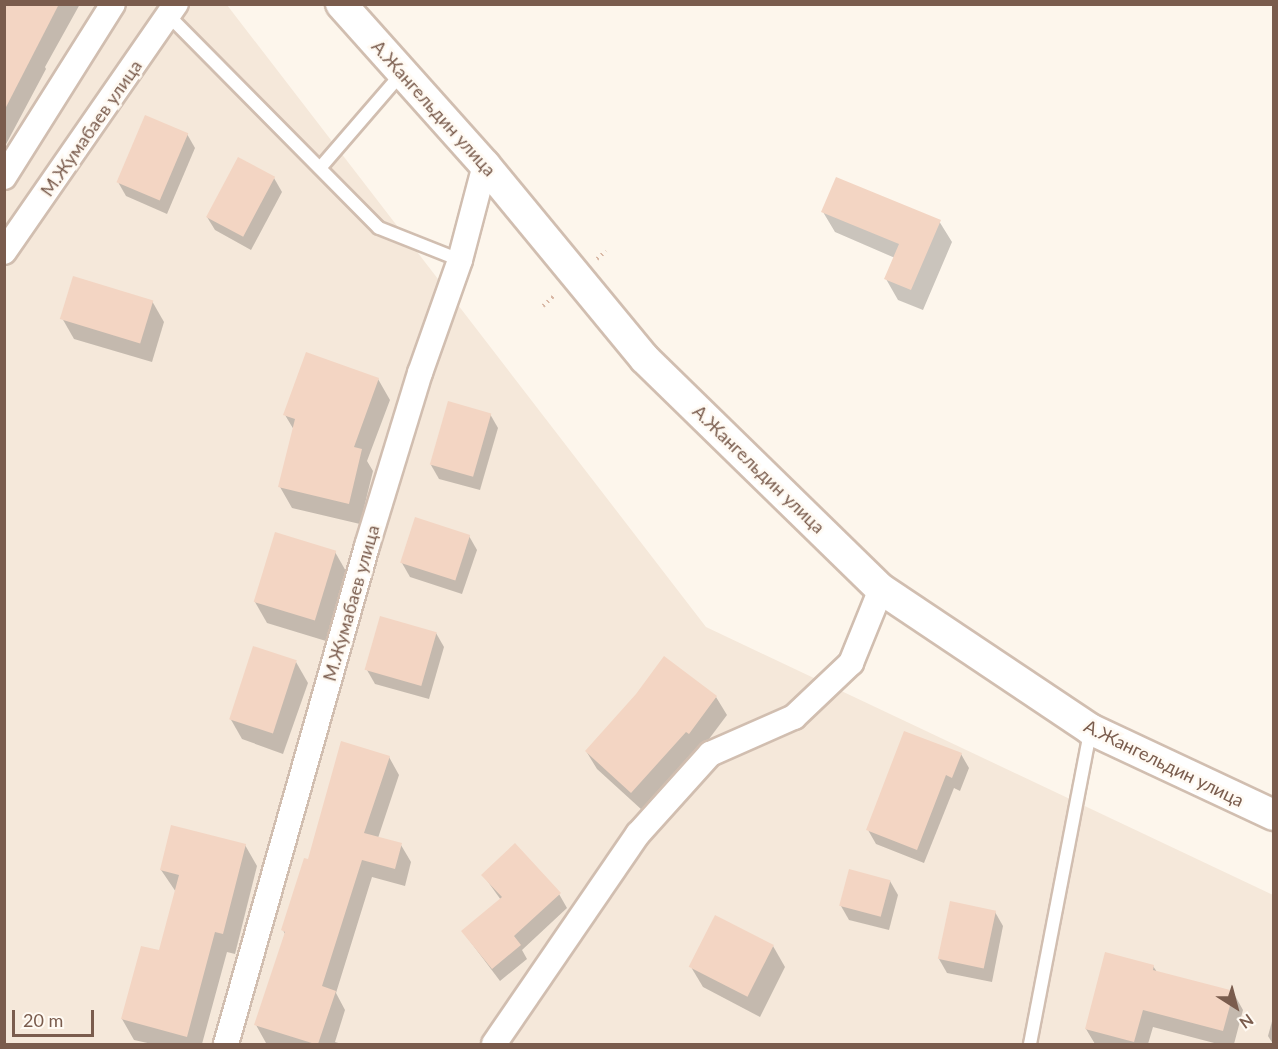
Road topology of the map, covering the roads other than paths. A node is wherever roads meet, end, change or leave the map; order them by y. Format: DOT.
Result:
graph roads {
  1 [pos="113,4"];
  2 [pos="341,4"];
  3 [pos="173,10"];
  4 [pos="402,73"];
  5 [pos="485,165"];
  6 [pos="320,168"];
  7 [pos="4,177"];
  8 [pos="4,252"];
  9 [pos="460,260"];
  10 [pos="881,589"];
  11 [pos="1090,729"];
  12 [pos="1274,815"];
  13 [pos="226,1044"];
  14 [pos="494,1044"];
  15 [pos="1030,1044"];
  1 -- 7 [label="street"];
  2 -- 4 [label="street, А.Жангельдин улица"];
  3 -- 6 [label="lane"];
  3 -- 8 [label="street, М.Жумабаев улица"];
  4 -- 5 [label="street, А.Жангельдин улица"];
  4 -- 6 [label="lane"];
  5 -- 9 [label="street, М.Жумабаев улица"];
  5 -- 10 [label="street, А.Жангельдин улица"];
  6 -- 9 [label="lane"];
  9 -- 13 [label="street, М.Жумабаев улица"];
  10 -- 11 [label="street, А.Жангельдин улица"];
  10 -- 14 [label="street"];
  11 -- 12 [label="street, А.Жангельдин улица"];
  11 -- 15 [label="lane"];
}
